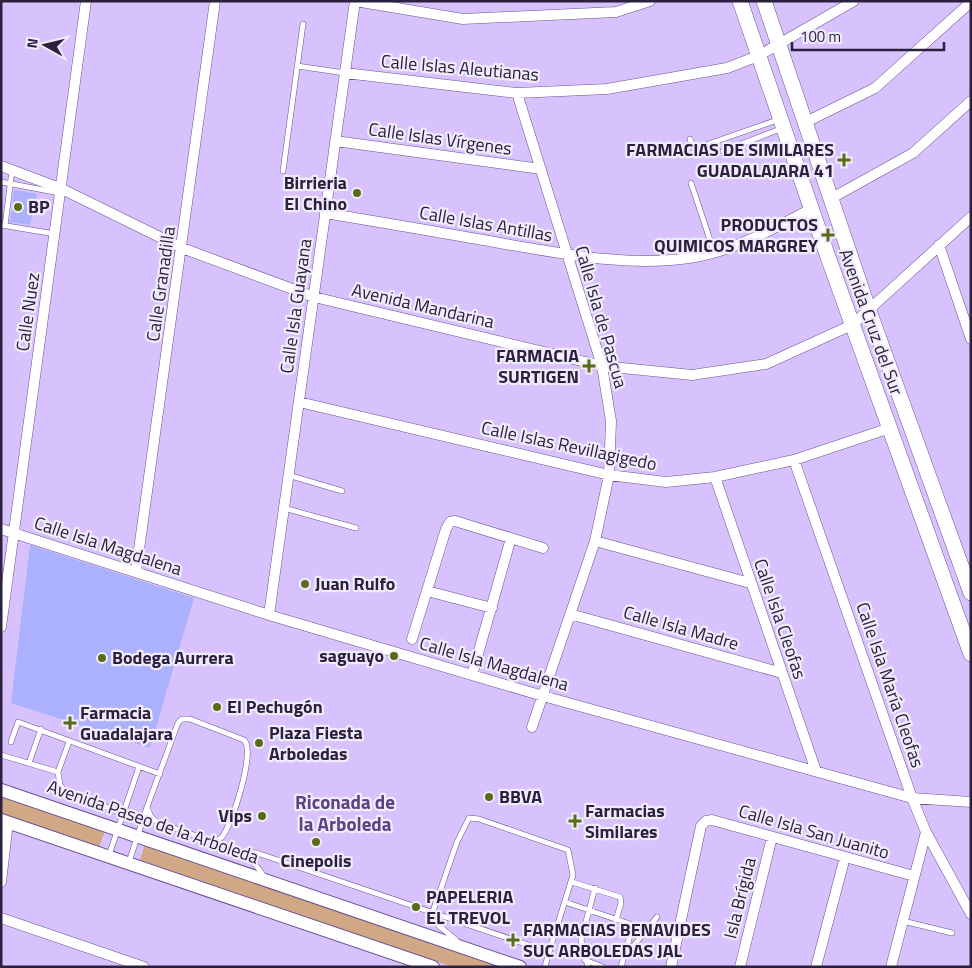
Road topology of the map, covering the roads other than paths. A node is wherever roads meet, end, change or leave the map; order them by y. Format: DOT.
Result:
graph roads {
  1 [pos="86,1"];
  2 [pos="216,1"];
  3 [pos="355,1"];
  4 [pos="650,1"];
  5 [pos="740,1"];
  6 [pos="764,1"];
  7 [pos="854,1"];
  8 [pos="971,2"];
  9 [pos="303,24"];
  10 [pos="779,44"];
  11 [pos="758,56"];
  12 [pos="298,66"];
  13 [pos="345,73"];
  14 [pos="517,93"];
  15 [pos="971,101"];
  16 [pos="806,122"];
  17 [pos="782,124"];
  18 [pos="690,139"];
  19 [pos="335,141"];
  20 [pos="724,151"];
  21 [pos="820,165"];
  22 [pos="1,166"];
  23 [pos="541,169"];
  24 [pos="12,170"];
  25 [pos="283,171"];
  26 [pos="798,171"];
  27 [pos="1,182"];
  28 [pos="691,183"];
  29 [pos="12,184"];
  30 [pos="61,191"];
  31 [pos="832,198"];
  32 [pos="812,209"];
  33 [pos="325,213"];
  34 [pos="971,217"];
  35 [pos="3,225"];
  36 [pos="56,234"];
  37 [pos="939,246"];
  38 [pos="182,248"];
  39 [pos="714,252"];
  40 [pos="566,254"];
  41 [pos="314,296"];
  42 [pos="869,311"];
  43 [pos="852,325"];
  44 [pos="971,339"];
  45 [pos="602,366"];
  46 [pos="298,402"];
  47 [pos="890,428"];
  48 [pos="794,460"];
  49 [pos="609,475"];
  50 [pos="288,476"];
  51 [pos="715,477"];
  52 [pos="342,491"];
  53 [pos="284,508"];
  54 [pos="356,528"];
  55 [pos="1,529"];
  56 [pos="14,533"];
  57 [pos="511,538"];
  58 [pos="595,541"];
  59 [pos="543,548"];
  60 [pos="136,571"];
  61 [pos="750,583"];
  62 [pos="428,591"];
  63 [pos="971,593"];
  64 [pos="492,608"];
  65 [pos="570,614"];
  66 [pos="269,615"];
  67 [pos="1,627"];
  68 [pos="412,639"];
  69 [pos="969,646"];
  70 [pos="782,673"];
  71 [pos="472,675"];
  72 [pos="543,696"];
  73 [pos="532,727"];
  74 [pos="41,729"];
  75 [pos="11,742"];
  76 [pos="69,742"];
  77 [pos="1,755"];
  78 [pos="29,763"];
  79 [pos="140,767"];
  80 [pos="816,770"];
  81 [pos="58,772"];
  82 [pos="160,774"];
  83 [pos="1,790"];
  84 [pos="912,798"];
  85 [pos="971,802"];
  86 [pos="148,807"];
  87 [pos="122,814"];
  88 [pos="5,821"];
  89 [pos="117,828"];
  90 [pos="926,832"];
  91 [pos="137,835"];
  92 [pos="772,837"];
  93 [pos="214,842"];
  94 [pos="237,851"];
  95 [pos="109,855"];
  96 [pos="845,857"];
  97 [pos="129,862"];
  98 [pos="914,876"];
  99 [pos="266,879"];
  100 [pos="1,882"];
  101 [pos="572,882"];
  102 [pos="595,888"];
  103 [pos="565,902"];
  104 [pos="588,911"];
  105 [pos="432,914"];
  106 [pos="971,914"];
  107 [pos="656,917"];
  108 [pos="1,918"];
  109 [pos="616,920"];
  110 [pos="903,921"];
  111 [pos="952,933"];
  112 [pos="471,950"];
  113 [pos="550,952"];
  114 [pos="624,957"];
  115 [pos="585,960"];
  116 [pos="144,967"];
  117 [pos="434,967"];
  118 [pos="520,967"];
  119 [pos="545,967"];
  120 [pos="588,967"];
  121 [pos="603,967"];
  122 [pos="622,967"];
  123 [pos="670,967"];
  124 [pos="740,967"];
  125 [pos="816,967"];
  126 [pos="891,967"];
  1 -- 30 [label="street, Calle Nuez"];
  2 -- 38 [label="street, Calle Granadilla"];
  3 -- 4 [label="street"];
  3 -- 13 [label="street, Calle Isla Guayana"];
  5 -- 11 [label="main road, Avenida Cruz del Sur"];
  6 -- 10 [label="main road, Avenida Cruz del Sur"];
  7 -- 10 [label="street, Calle Islas Aleutianas"];
  8 -- 16 [label="street"];
  9 -- 12 [label="lane"];
  10 -- 11 [label="street, Calle Islas Aleutianas"];
  10 -- 16 [label="main road, Avenida Cruz del Sur"];
  11 -- 14 [label="street, Calle Islas Aleutianas"];
  11 -- 17 [label="main road, Avenida Cruz del Sur"];
  12 -- 13 [label="lane"];
  12 -- 25 [label="lane"];
  13 -- 14 [label="street, Calle Islas Aleutianas"];
  13 -- 19 [label="street, Calle Isla Guayana"];
  14 -- 23 [label="street, Calle Isla de Pascua"];
  15 -- 31 [label="street"];
  16 -- 21 [label="main road, Avenida Cruz del Sur"];
  17 -- 18 [label="lane"];
  17 -- 20 [label="lane"];
  17 -- 26 [label="main road, Avenida Cruz del Sur"];
  19 -- 23 [label="street, Calle Islas Vírgenes"];
  19 -- 33 [label="street, Calle Isla Guayana"];
  21 -- 26 [label="main road"];
  21 -- 31 [label="main road, Avenida Cruz del Sur"];
  22 -- 24 [label="street, Avenida Mandarina"];
  23 -- 40 [label="street, Calle Isla de Pascua"];
  24 -- 29 [label="lane"];
  24 -- 30 [label="street, Avenida Mandarina"];
  26 -- 32 [label="main road, Avenida Cruz del Sur"];
  27 -- 29 [label="lane"];
  28 -- 39 [label="lane"];
  29 -- 30 [label="lane"];
  29 -- 35 [label="lane"];
  30 -- 36 [label="street, Calle Nuez"];
  30 -- 38 [label="street, Avenida Mandarina"];
  31 -- 42 [label="main road, Avenida Cruz del Sur"];
  32 -- 39 [label="street, Calle Islas Antillas"];
  32 -- 43 [label="main road, Avenida Cruz del Sur"];
  33 -- 40 [label="street, Calle Islas Antillas"];
  33 -- 41 [label="street, Calle Isla Guayana"];
  34 -- 37 [label="street, Avenida Mandarina"];
  35 -- 36 [label="lane"];
  36 -- 56 [label="street, Calle Nuez"];
  37 -- 42 [label="street, Avenida Mandarina"];
  37 -- 44 [label="street"];
  38 -- 41 [label="street, Avenida Mandarina"];
  38 -- 60 [label="street, Calle Granadilla"];
  39 -- 40 [label="street, Calle Islas Antillas"];
  40 -- 45 [label="street, Calle Isla de Pascua"];
  41 -- 45 [label="street, Avenida Mandarina"];
  41 -- 46 [label="street, Calle Isla Guayana"];
  42 -- 43 [label="street, Avenida Mandarina"];
  42 -- 63 [label="main road, Avenida Cruz del Sur"];
  43 -- 45 [label="street, Avenida Mandarina"];
  43 -- 47 [label="main road, Avenida Cruz del Sur"];
  45 -- 49 [label="street, Calle Isla de Pascua"];
  46 -- 49 [label="street, Calle Islas Revillagigedo"];
  46 -- 50 [label="street, Calle Isla Guayana"];
  47 -- 48 [label="street, Calle Islas Revillagigedo"];
  47 -- 69 [label="main road, Avenida Cruz del Sur"];
  48 -- 51 [label="street, Calle Islas Revillagigedo"];
  48 -- 84 [label="street, Calle Isla María Cleofas"];
  49 -- 51 [label="street, Calle Islas Revillagigedo"];
  49 -- 58 [label="street, Calle Isla de Pascua"];
  50 -- 52 [label="lane"];
  50 -- 53 [label="street, Calle Isla Guayana"];
  51 -- 61 [label="street, Calle Isla Cleofas"];
  53 -- 54 [label="lane"];
  53 -- 66 [label="street, Calle Isla Guayana"];
  55 -- 56 [label="street, Calle Isla Magdalena"];
  56 -- 60 [label="street, Calle Isla Magdalena"];
  56 -- 67 [label="street, Calle Nuez"];
  57 -- 59 [label="street"];
  57 -- 62 [label="street"];
  57 -- 64 [label="street"];
  58 -- 61 [label="street"];
  58 -- 65 [label="street, Calle Isla de Pascua"];
  60 -- 66 [label="street, Calle Isla Magdalena"];
  61 -- 70 [label="street, Calle Isla Cleofas"];
  62 -- 64 [label="street"];
  62 -- 68 [label="street"];
  64 -- 71 [label="street"];
  65 -- 70 [label="street, Calle Isla Madre"];
  65 -- 72 [label="street, Calle Isla de Pascua"];
  66 -- 71 [label="street, Calle Isla Magdalena"];
  70 -- 80 [label="street, Calle Isla Cleofas"];
  71 -- 72 [label="street, Calle Isla Magdalena"];
  72 -- 73 [label="street, Calle Isla de Pascua"];
  72 -- 80 [label="street, Calle Isla Magdalena"];
  74 -- 75 [label="lane"];
  74 -- 76 [label="lane"];
  74 -- 78 [label="lane"];
  76 -- 79 [label="lane"];
  76 -- 81 [label="lane"];
  77 -- 78 [label="lane"];
  78 -- 81 [label="lane"];
  79 -- 82 [label="lane"];
  79 -- 87 [label="lane"];
  80 -- 84 [label="street, Calle Isla Magdalena"];
  81 -- 87 [label="lane"];
  82 -- 86 [label="lane"];
  82 -- 93 [label="lane"];
  83 -- 89 [label="street, Avenida Paseo de la Arboleda"];
  84 -- 85 [label="street, Calle Isla Magdalena"];
  84 -- 90 [label="street, Calle Isla María Cleofas"];
  86 -- 91 [label="lane"];
  86 -- 93 [label="lane"];
  87 -- 89 [label="lane"];
  88 -- 95 [label="street"];
  88 -- 100 [label="street"];
  89 -- 91 [label="street, Avenida Paseo de la Arboleda"];
  89 -- 95 [label="lane"];
  90 -- 98 [label="street"];
  90 -- 106 [label="street, Calle Isla María Cleofas"];
  91 -- 97 [label="lane"];
  91 -- 99 [label="street, Avenida Paseo de la Arboleda"];
  92 -- 96 [label="street, Calle Isla San Juanito"];
  92 -- 123 [label="street, Calle Isla San Juanito"];
  92 -- 124 [label="street, Isla Brígida"];
  93 -- 94 [label="lane"];
  94 -- 99 [label="lane"];
  94 -- 105 [label="lane"];
  95 -- 97 [label="street"];
  96 -- 98 [label="street, Calle Isla San Juanito"];
  96 -- 125 [label="street"];
  97 -- 117 [label="street"];
  98 -- 110 [label="street"];
  99 -- 112 [label="street, Avenida Paseo de la Arboleda"];
  101 -- 102 [label="lane"];
  101 -- 103 [label="lane"];
  101 -- 105 [label="lane"];
  102 -- 104 [label="lane"];
  102 -- 109 [label="lane"];
  103 -- 104 [label="lane"];
  103 -- 113 [label="lane"];
  104 -- 109 [label="lane"];
  104 -- 115 [label="lane"];
  105 -- 112 [label="lane"];
  105 -- 113 [label="lane"];
  107 -- 114 [label="lane"];
  108 -- 116 [label="street"];
  109 -- 114 [label="lane"];
  110 -- 111 [label="lane"];
  110 -- 126 [label="street"];
  112 -- 118 [label="street, Avenida Paseo de la Arboleda"];
  113 -- 119 [label="lane"];
  114 -- 122 [label="lane"];
  115 -- 120 [label="lane"];
  115 -- 121 [label="lane"];
}
